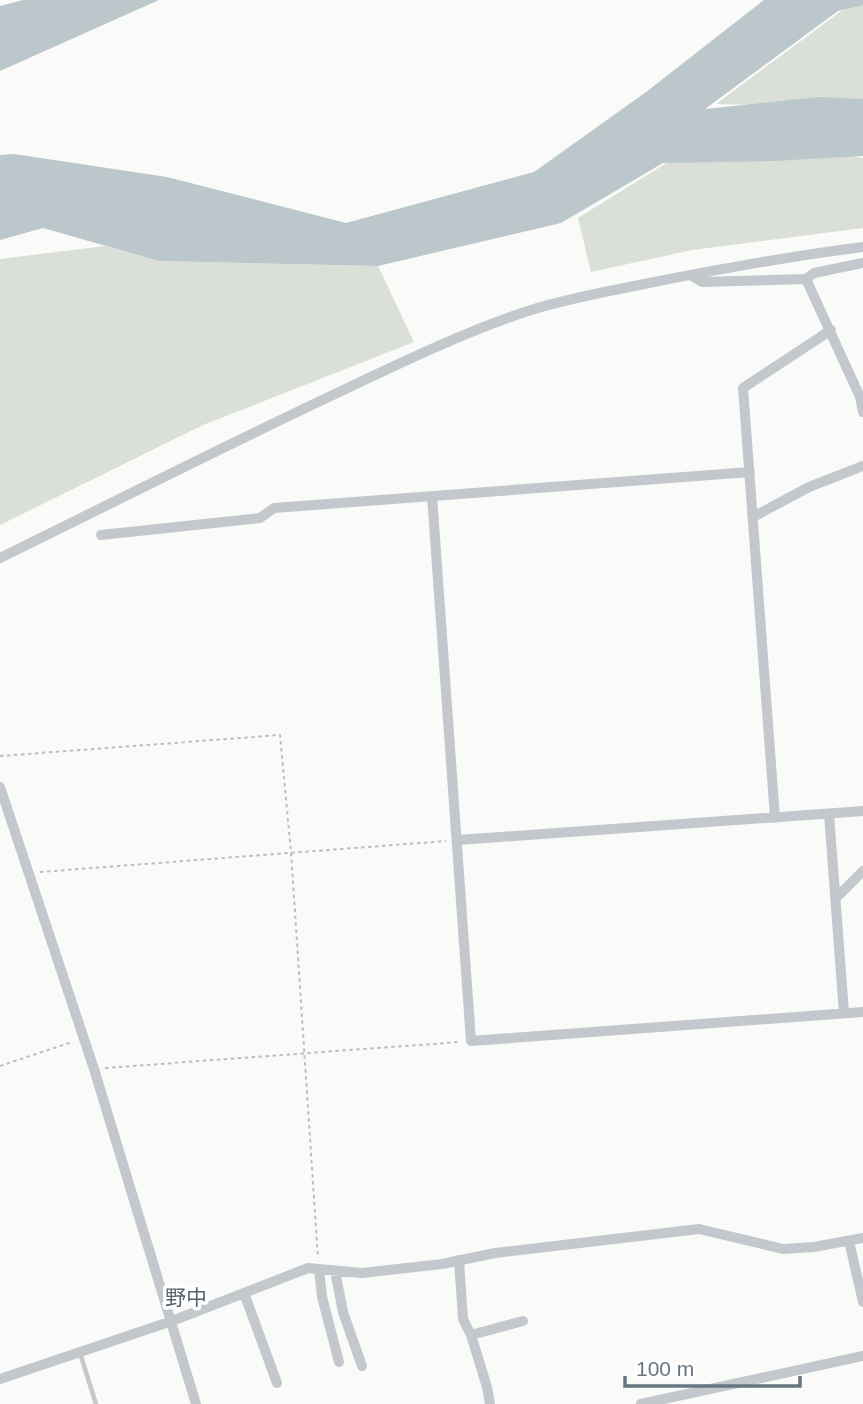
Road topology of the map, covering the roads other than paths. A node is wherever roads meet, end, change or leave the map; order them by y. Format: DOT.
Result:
graph roads {
  1 [pos="863,247"];
  2 [pos="863,263"];
  3 [pos="690,275"];
  4 [pos="806,279"];
  5 [pos="831,330"];
  6 [pos="863,412"];
  7 [pos="863,466"];
  8 [pos="750,472"];
  9 [pos="432,496"];
  10 [pos="753,517"];
  11 [pos="101,535"];
  12 [pos="0,558"];
  13 [pos="0,787"];
  14 [pos="863,811"];
  15 [pos="829,814"];
  16 [pos="775,818"];
  17 [pos="458,840"];
  18 [pos="863,871"];
  19 [pos="835,899"];
  20 [pos="863,1012"];
  21 [pos="844,1013"];
  22 [pos="863,1238"];
  23 [pos="849,1241"];
  24 [pos="459,1261"];
  25 [pos="318,1269"];
  26 [pos="335,1271"];
  27 [pos="244,1293"];
  28 [pos="863,1302"];
  29 [pos="172,1321"];
  30 [pos="523,1321"];
  31 [pos="471,1335"];
  32 [pos="80,1352"];
  33 [pos="863,1356"];
  34 [pos="339,1362"];
  35 [pos="362,1366"];
  36 [pos="0,1379"];
  37 [pos="277,1383"];
  38 [pos="96,1404"];
  39 [pos="197,1404"];
  40 [pos="490,1404"];
  41 [pos="641,1404"];
  1 -- 3 [label="street"];
  2 -- 4 [label="street"];
  3 -- 4 [label="street"];
  3 -- 12 [label="street"];
  4 -- 5 [label="street"];
  5 -- 6 [label="street"];
  5 -- 8 [label="street"];
  7 -- 10 [label="street"];
  8 -- 9 [label="street"];
  8 -- 10 [label="street"];
  9 -- 11 [label="street"];
  9 -- 17 [label="street"];
  10 -- 16 [label="street"];
  13 -- 29 [label="street"];
  14 -- 15 [label="street"];
  15 -- 16 [label="street"];
  15 -- 19 [label="street"];
  16 -- 17 [label="street"];
  17 -- 21 [label="street"];
  18 -- 19 [label="street"];
  19 -- 21 [label="street"];
  20 -- 21 [label="street"];
  22 -- 23 [label="street"];
  23 -- 24 [label="street"];
  23 -- 28 [label="street"];
  24 -- 26 [label="street"];
  24 -- 31 [label="street"];
  25 -- 26 [label="street"];
  25 -- 27 [label="street"];
  25 -- 34 [label="street"];
  26 -- 35 [label="street"];
  27 -- 29 [label="street"];
  27 -- 37 [label="street"];
  29 -- 32 [label="street"];
  29 -- 39 [label="street"];
  30 -- 31 [label="street"];
  31 -- 40 [label="street"];
  32 -- 36 [label="street"];
  32 -- 38 [label="lane"];
  33 -- 41 [label="street"];
}
